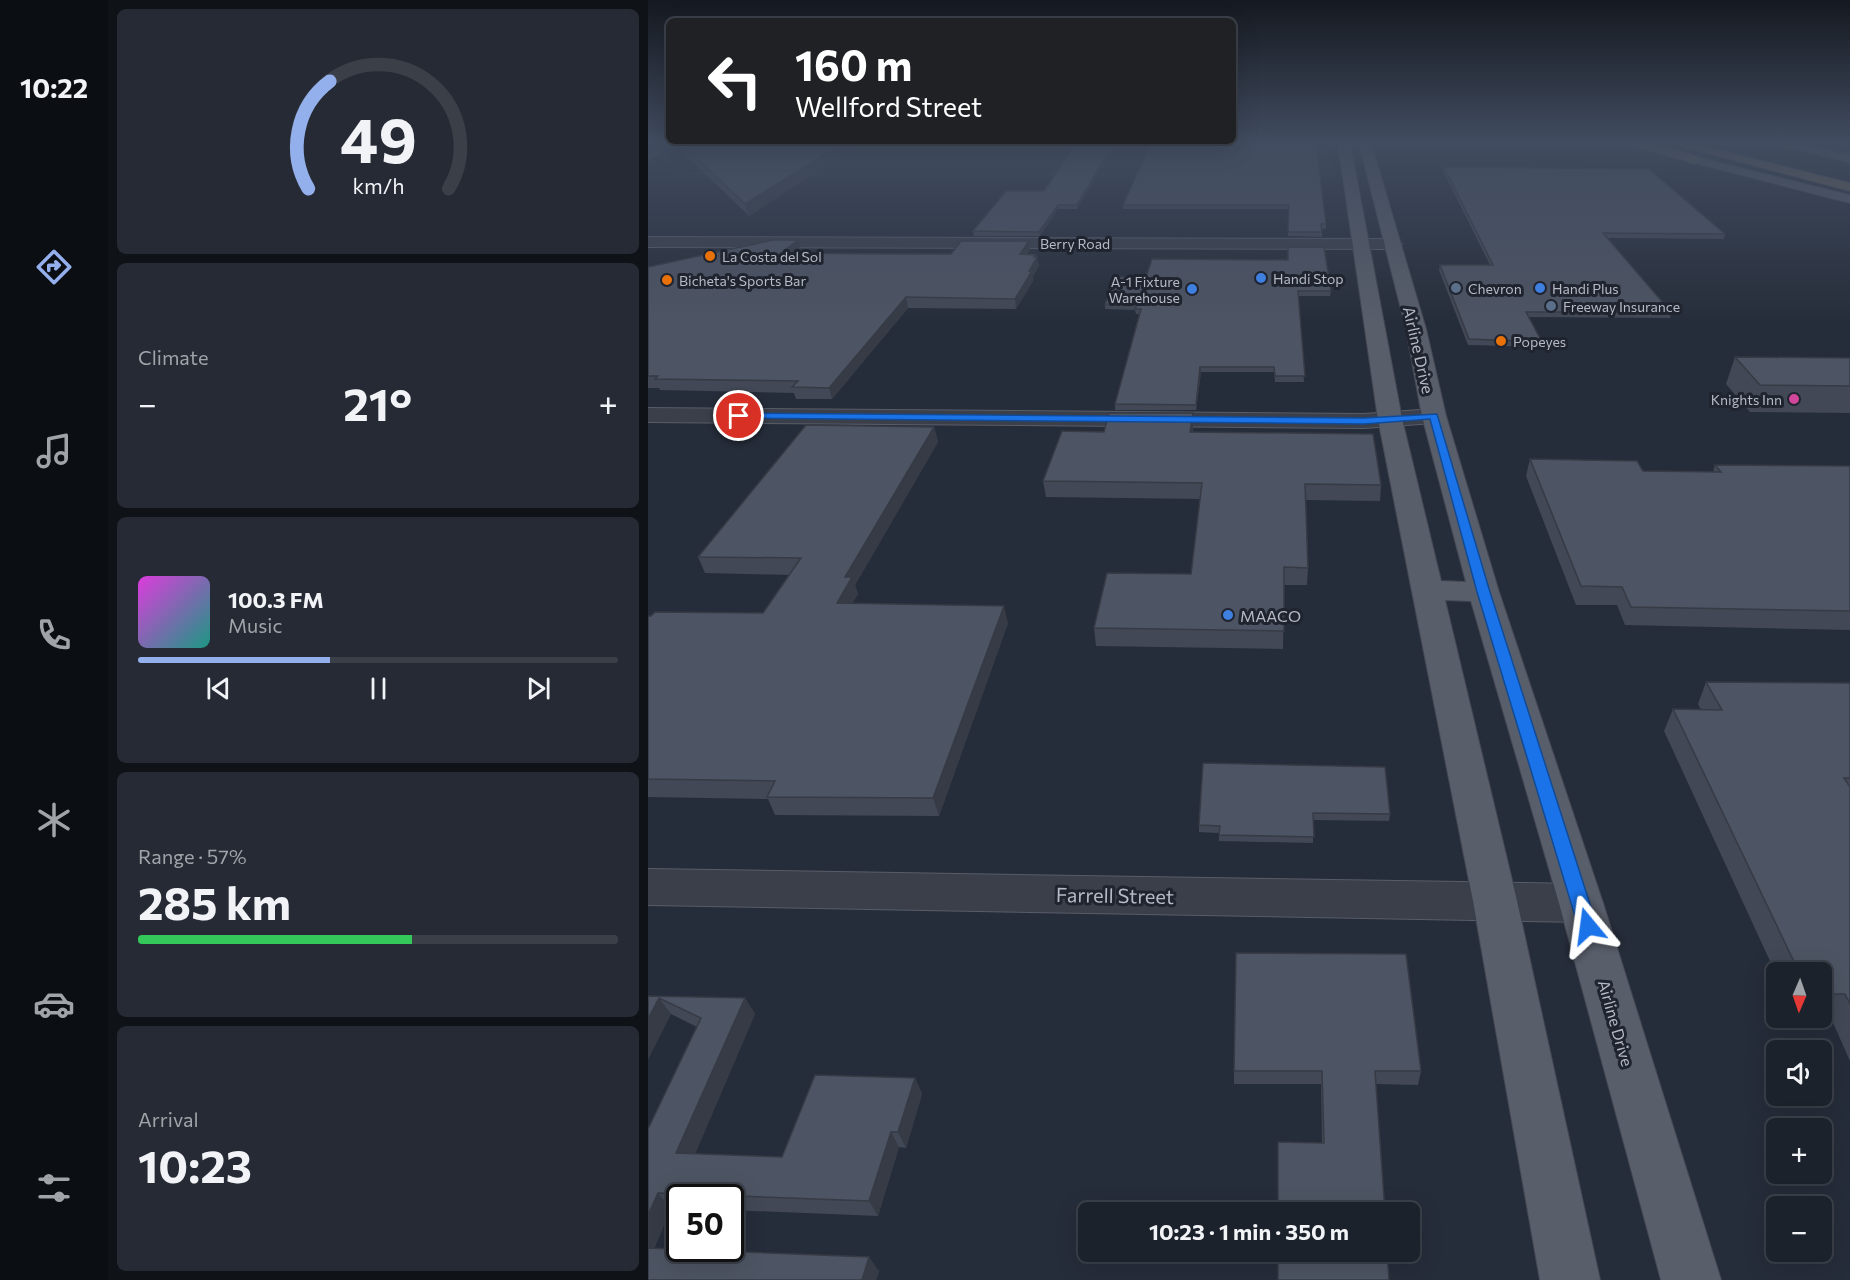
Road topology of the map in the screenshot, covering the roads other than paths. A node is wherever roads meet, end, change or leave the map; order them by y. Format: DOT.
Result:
graph roads {
  1 [pos="1368,203"];
  2 [pos="648,242"];
  3 [pos="1377,244"];
  4 [pos="648,415"];
  5 [pos="1434,416"];
  6 [pos="1390,419"];
  7 [pos="1428,590"];
  8 [pos="1484,592"];
  9 [pos="648,888"];
  10 [pos="1495,901"];
  11 [pos="1581,903"];
  12 [pos="1570,1280"];
  13 [pos="1690,1280"];
  1 -- 3 [label="main road, Airline Drive"];
  2 -- 3 [label="street, Berry Road"];
  3 -- 5 [label="main road, Airline Drive"];
  3 -- 6 [label="main road, Airline Drive"];
  4 -- 6 [label="street"];
  5 -- 6 [label="street"];
  5 -- 8 [label="main road, Airline Drive"];
  6 -- 7 [label="main road, Airline Drive"];
  7 -- 8 [label="main road"];
  7 -- 10 [label="main road, Airline Drive"];
  8 -- 11 [label="main road, Airline Drive"];
  9 -- 10 [label="street, Farrell Street"];
  10 -- 11 [label="street, Farrell Street"];
  10 -- 12 [label="main road, Airline Drive"];
  11 -- 13 [label="main road, Airline Drive"];
}
